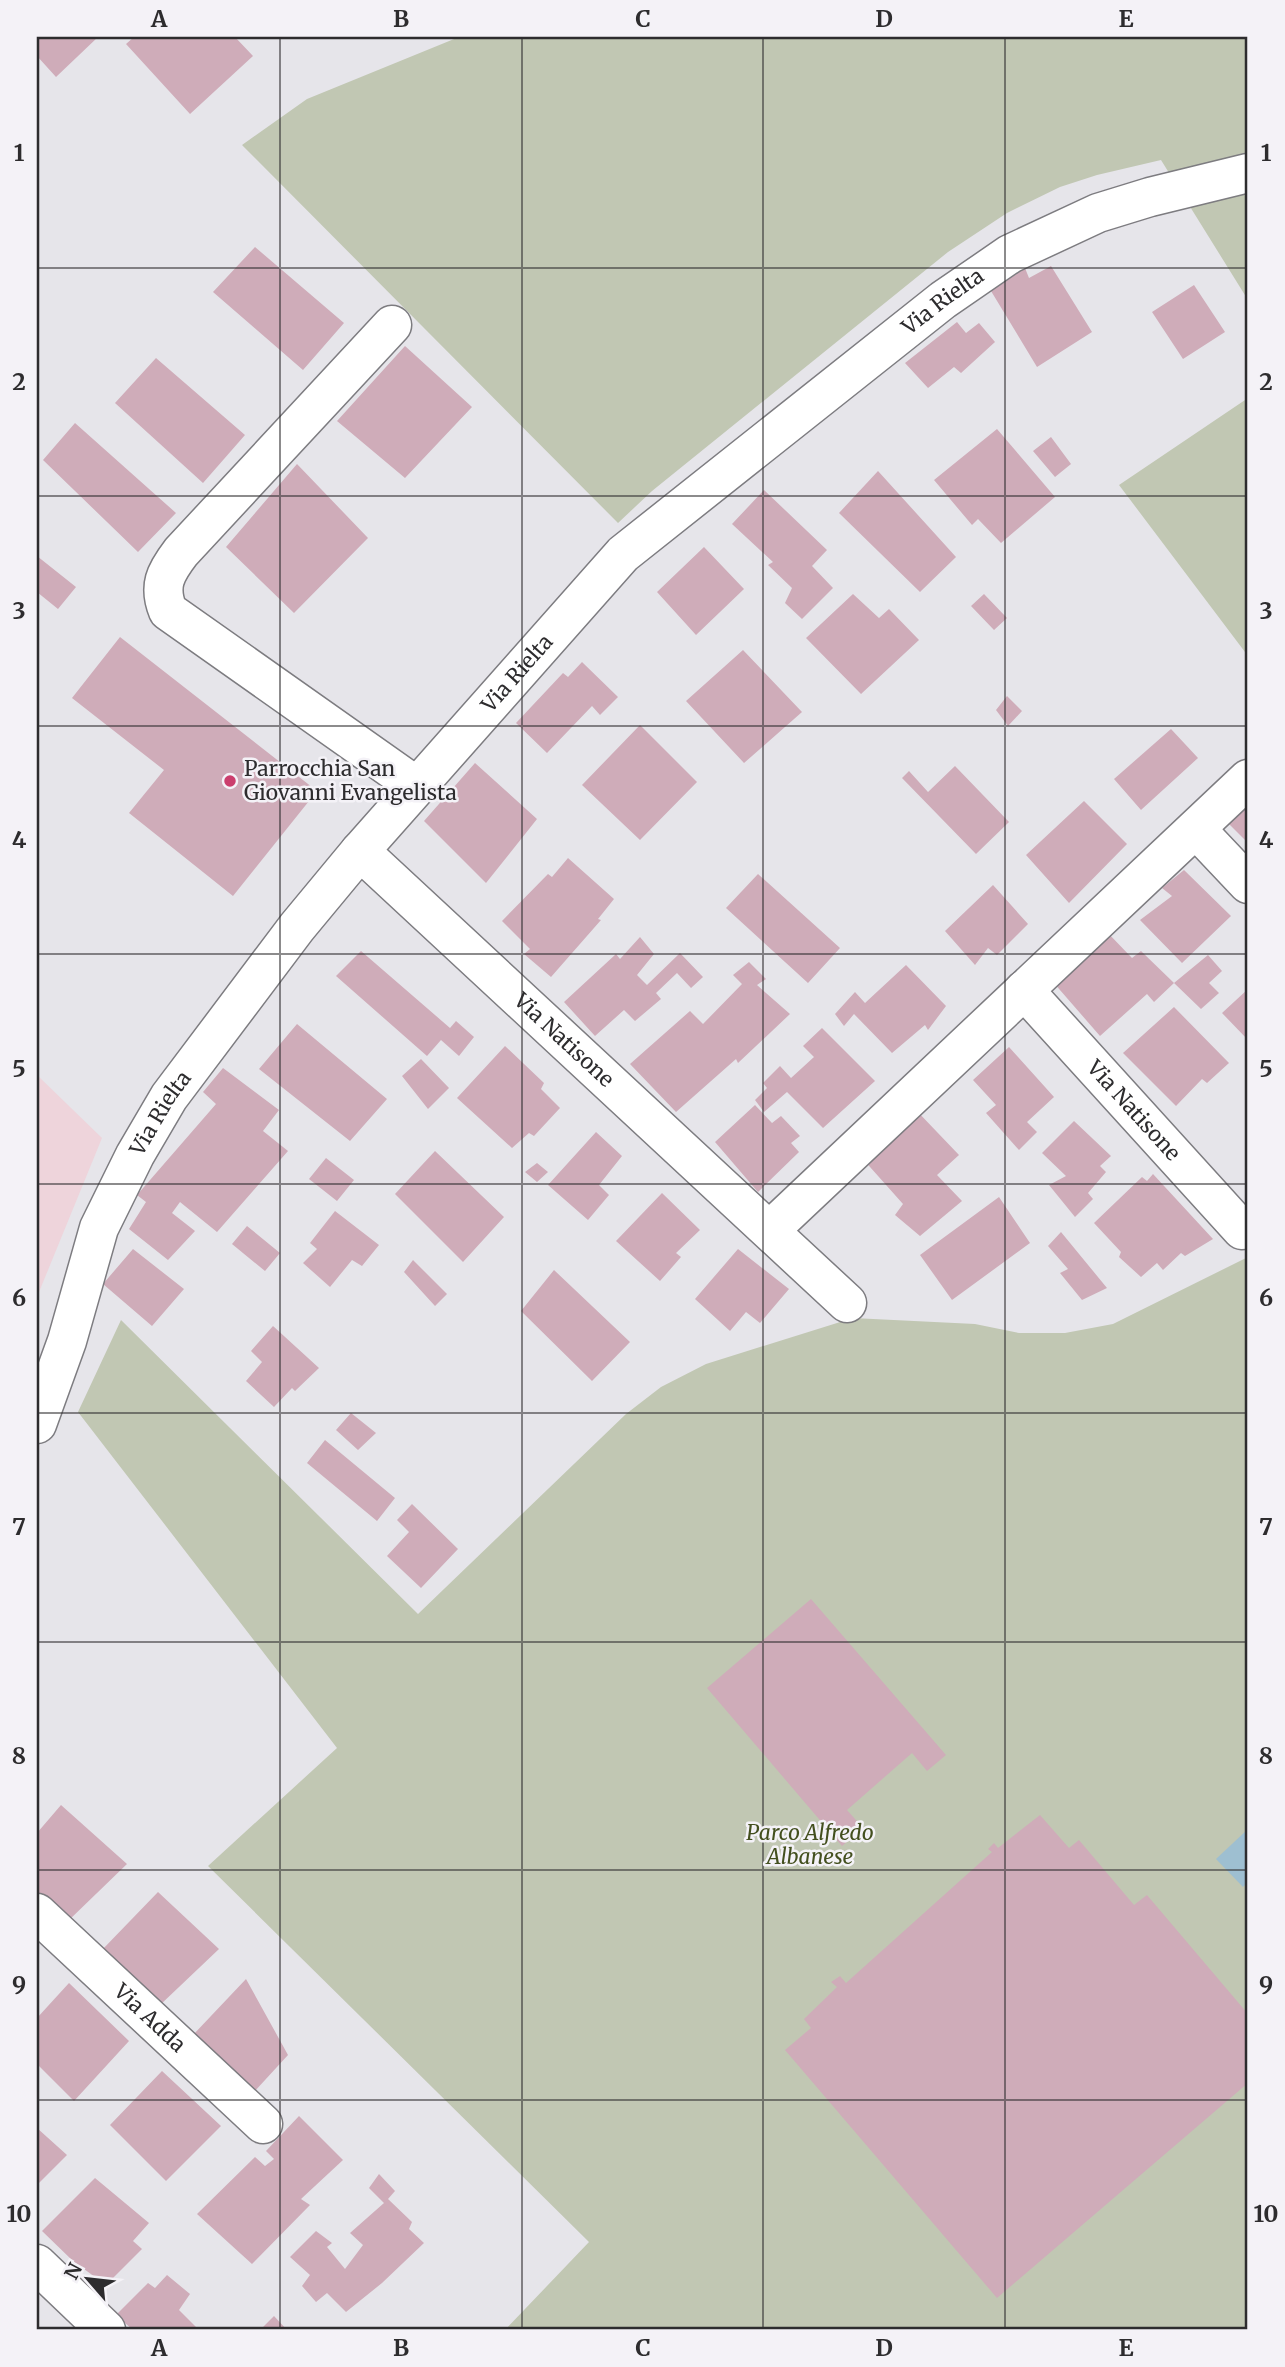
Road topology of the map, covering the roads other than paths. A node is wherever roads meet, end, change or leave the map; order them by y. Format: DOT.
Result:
graph roads {
  1 [pos="1248,173"];
  2 [pos="392,324"];
  3 [pos="1248,779"];
  4 [pos="415,786"];
  5 [pos="1196,829"];
  6 [pos="360,851"];
  7 [pos="1248,884"];
  8 [pos="1024,990"];
  9 [pos="769,1230"];
  10 [pos="1242,1230"];
  11 [pos="847,1303"];
  12 [pos="37,1424"];
  13 [pos="37,1913"];
  14 [pos="263,2124"];
  15 [pos="37,2264"];
  16 [pos="106,2330"];
  1 -- 4 [label="street, Via Rielta"];
  2 -- 4 [label="street"];
  3 -- 5 [label="street"];
  4 -- 6 [label="street, Via Rielta"];
  5 -- 7 [label="street"];
  5 -- 8 [label="street"];
  6 -- 9 [label="street, Via Natisone"];
  6 -- 12 [label="street, Via Rielta"];
  8 -- 9 [label="street"];
  8 -- 10 [label="street, Via Natisone"];
  9 -- 11 [label="street, Via Natisone"];
  13 -- 14 [label="street, Via Adda"];
  15 -- 16 [label="street"];
}
